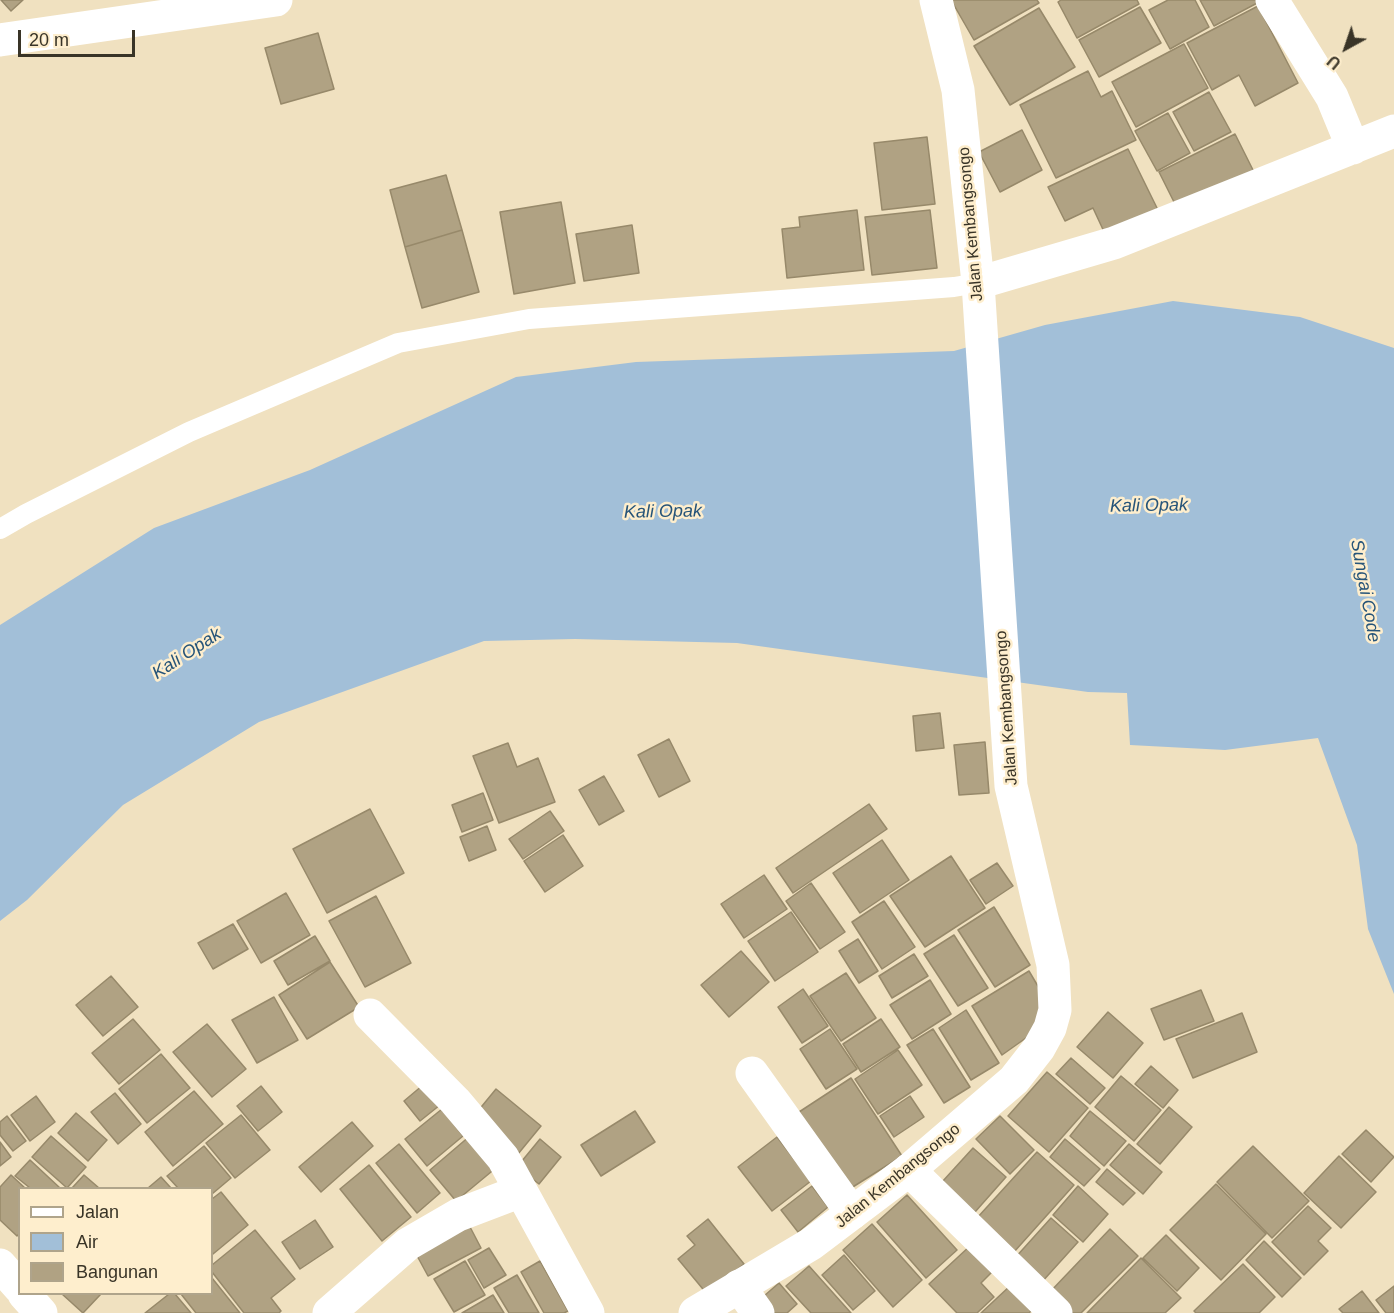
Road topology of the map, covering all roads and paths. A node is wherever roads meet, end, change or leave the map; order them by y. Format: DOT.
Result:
graph roads {
  1 [pos="276,0"];
  2 [pos="936,0"];
  3 [pos="1272,0"];
  4 [pos="0,40"];
  5 [pos="1394,131"];
  6 [pos="1353,148"];
  7 [pos="978,287"];
  8 [pos="0,529"];
  9 [pos="370,1016"];
  10 [pos="752,1073"];
  11 [pos="909,1170"];
  12 [pos="521,1191"];
  13 [pos="852,1214"];
  14 [pos="0,1265"];
  15 [pos="18,1286"];
  16 [pos="739,1286"];
  17 [pos="26,1295"];
  18 [pos="41,1313"];
  19 [pos="329,1313"];
  20 [pos="588,1313"];
  21 [pos="695,1313"];
  22 [pos="758,1313"];
  23 [pos="1056,1313"];
  1 -- 4 [label="street"];
  2 -- 7 [label="street, Jalan Kembangsongo"];
  3 -- 6 [label="street"];
  5 -- 6 [label="street"];
  6 -- 7 [label="street"];
  7 -- 8 [label="lane"];
  7 -- 11 [label="street, Jalan Kembangsongo"];
  9 -- 12 [label="street"];
  10 -- 13 [label="street"];
  11 -- 13 [label="street, Jalan Kembangsongo"];
  11 -- 23 [label="street"];
  12 -- 19 [label="street"];
  12 -- 20 [label="street"];
  13 -- 16 [label="street, Jalan Kembangsongo"];
  14 -- 15 [label="street"];
  16 -- 21 [label="street, Jalan Kembangsongo"];
  16 -- 22 [label="street"];
  17 -- 18 [label="street"];
}
